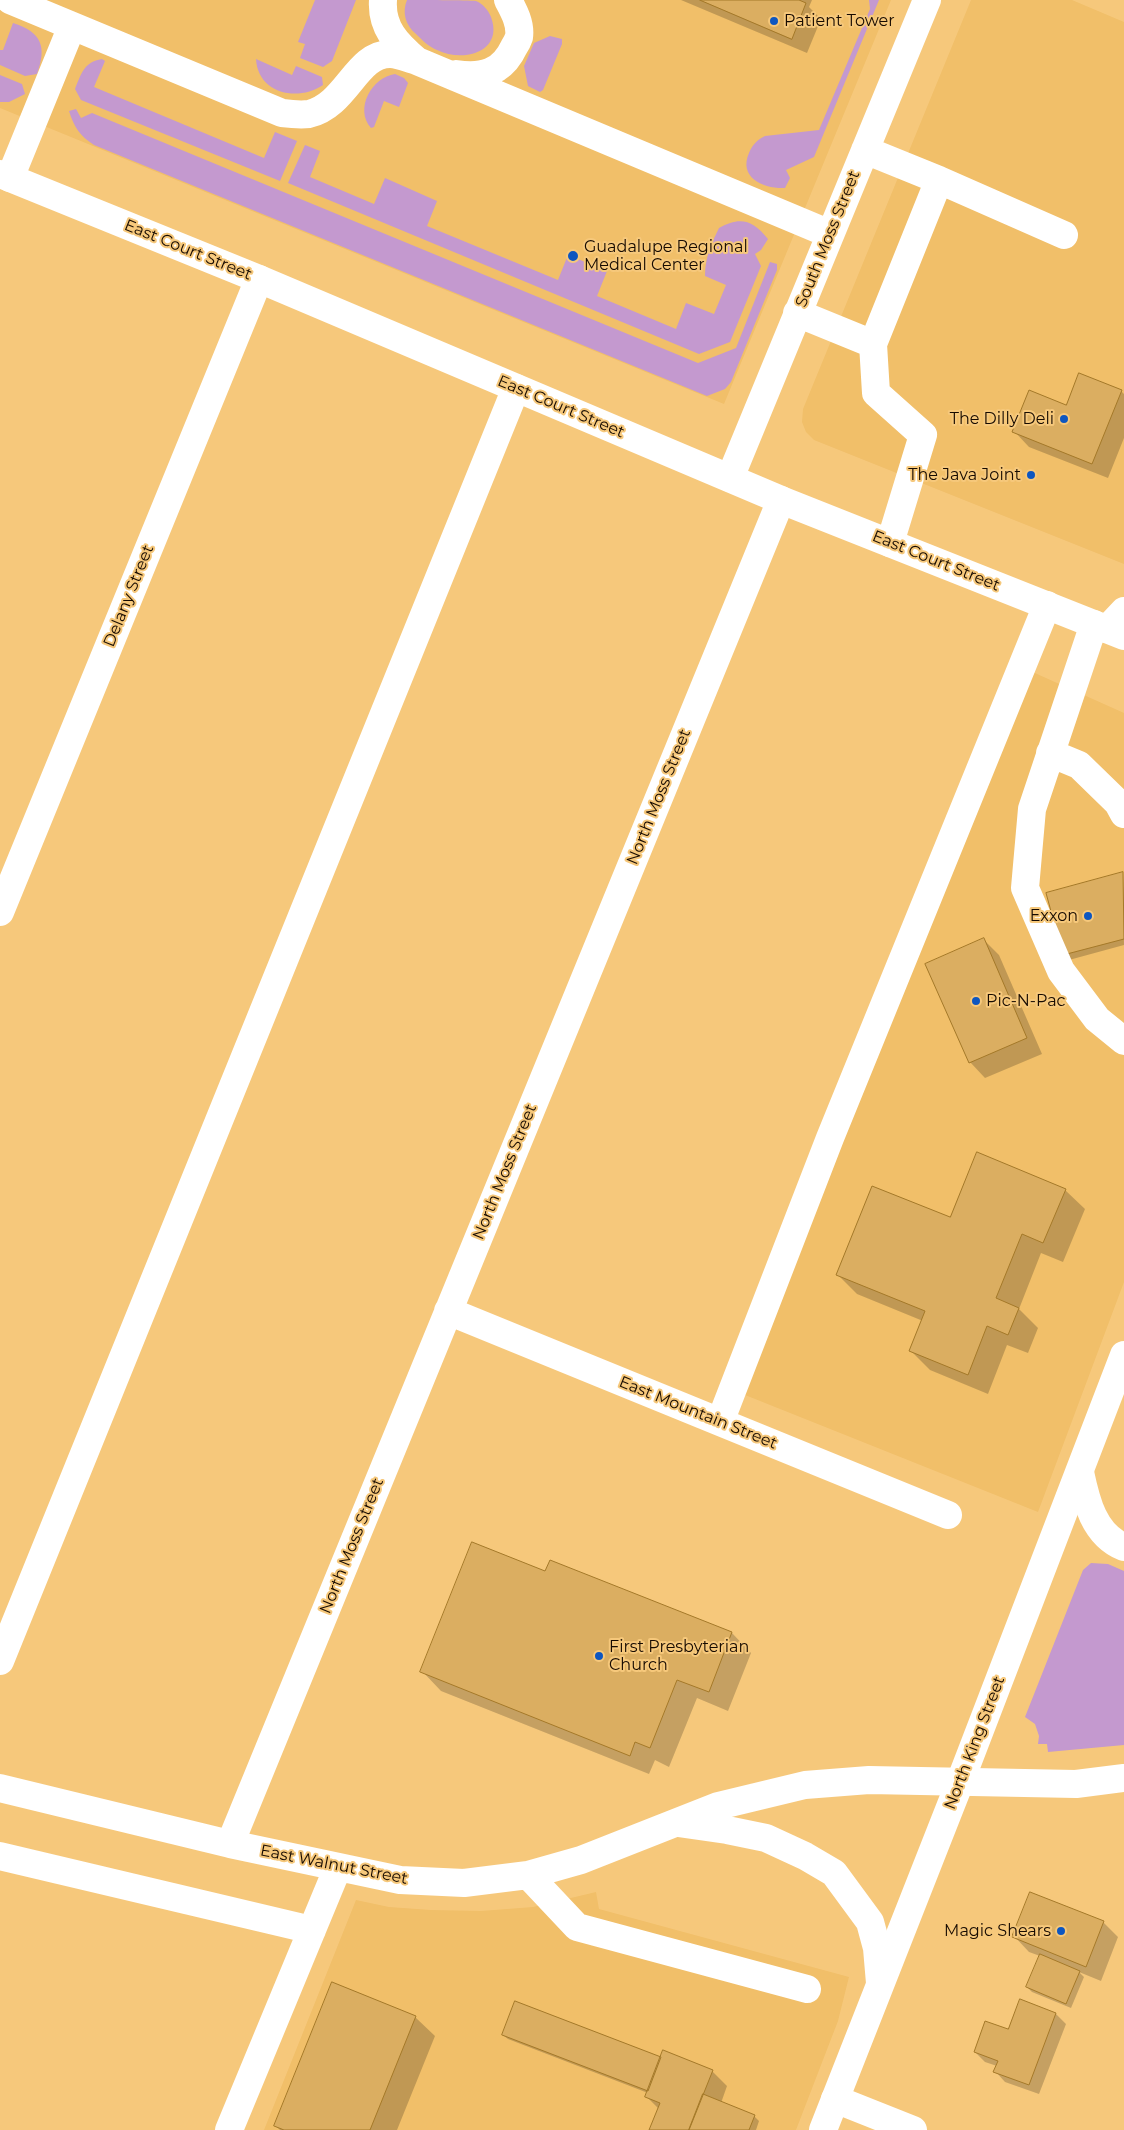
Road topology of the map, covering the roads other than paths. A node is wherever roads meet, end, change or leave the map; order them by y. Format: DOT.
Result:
graph roads {
  1 [pos="10,0"];
  2 [pos="383,0"];
  3 [pos="508,0"];
  4 [pos="927,0"];
  5 [pos="40,6"];
  6 [pos="72,26"];
  7 [pos="417,60"];
  8 [pos="450,73"];
  9 [pos="864,150"];
  10 [pos="5,176"];
  11 [pos="939,180"];
  12 [pos="830,234"];
  13 [pos="1064,235"];
  14 [pos="259,279"];
  15 [pos="798,313"];
  16 [pos="873,344"];
  17 [pos="516,388"];
  18 [pos="730,478"];
  19 [pos="781,500"];
  20 [pos="890,543"];
  21 [pos="1046,605"];
  22 [pos="1116,628"];
  23 [pos="1050,754"];
  24 [pos="1124,814"];
  25 [pos="0,912"];
  26 [pos="1124,1041"];
  27 [pos="448,1311"];
  28 [pos="1124,1355"];
  29 [pos="720,1422"];
  30 [pos="1080,1472"];
  31 [pos="948,1516"];
  32 [pos="1124,1547"];
  33 [pos="0,1661"];
  34 [pos="1124,1778"];
  35 [pos="960,1782"];
  36 [pos="0,1788"];
  37 [pos="677,1822"];
  38 [pos="230,1844"];
  39 [pos="0,1856"];
  40 [pos="338,1867"];
  41 [pos="528,1875"];
  42 [pos="312,1930"];
  43 [pos="880,1984"];
  44 [pos="807,1989"];
  45 [pos="835,2099"];
  46 [pos="229,2130"];
  47 [pos="823,2130"];
  48 [pos="913,2130"];
  1 -- 5 [label="street"];
  2 -- 7 [label="street"];
  3 -- 8 [label="street"];
  4 -- 9 [label="street, South Moss Street"];
  5 -- 6 [label="street"];
  6 -- 7 [label="street"];
  6 -- 10 [label="street"];
  7 -- 8 [label="street"];
  8 -- 12 [label="street"];
  9 -- 11 [label="street"];
  9 -- 12 [label="street, South Moss Street"];
  10 -- 14 [label="street, East Court Street"];
  11 -- 13 [label="street"];
  11 -- 16 [label="street"];
  12 -- 15 [label="street, South Moss Street"];
  14 -- 17 [label="street, East Court Street"];
  14 -- 25 [label="street, Delany Street"];
  15 -- 16 [label="street"];
  15 -- 18 [label="street, South Moss Street"];
  16 -- 20 [label="street"];
  17 -- 18 [label="street, East Court Street"];
  17 -- 33 [label="street"];
  18 -- 19 [label="street, East Court Street"];
  19 -- 20 [label="street, East Court Street"];
  19 -- 27 [label="street, North Moss Street"];
  20 -- 21 [label="street, East Court Street"];
  21 -- 22 [label="street, East Court Street"];
  21 -- 29 [label="street"];
  22 -- 23 [label="street"];
  23 -- 24 [label="street"];
  23 -- 26 [label="street"];
  27 -- 29 [label="street, East Mountain Street"];
  27 -- 38 [label="street, North Moss Street"];
  28 -- 30 [label="street, North King Street"];
  29 -- 31 [label="street, East Mountain Street"];
  30 -- 32 [label="street"];
  30 -- 35 [label="street, North King Street"];
  34 -- 35 [label="street"];
  35 -- 37 [label="street, East Walnut Street"];
  35 -- 43 [label="street, North King Street"];
  36 -- 38 [label="street, East Walnut Street"];
  37 -- 41 [label="street, East Walnut Street"];
  37 -- 43 [label="street"];
  38 -- 40 [label="street, East Walnut Street"];
  39 -- 42 [label="street"];
  40 -- 41 [label="street, East Walnut Street"];
  40 -- 42 [label="street"];
  41 -- 44 [label="street"];
  42 -- 46 [label="street"];
  43 -- 45 [label="street, North King Street"];
  45 -- 47 [label="street, North King Street"];
  45 -- 48 [label="street"];
}
